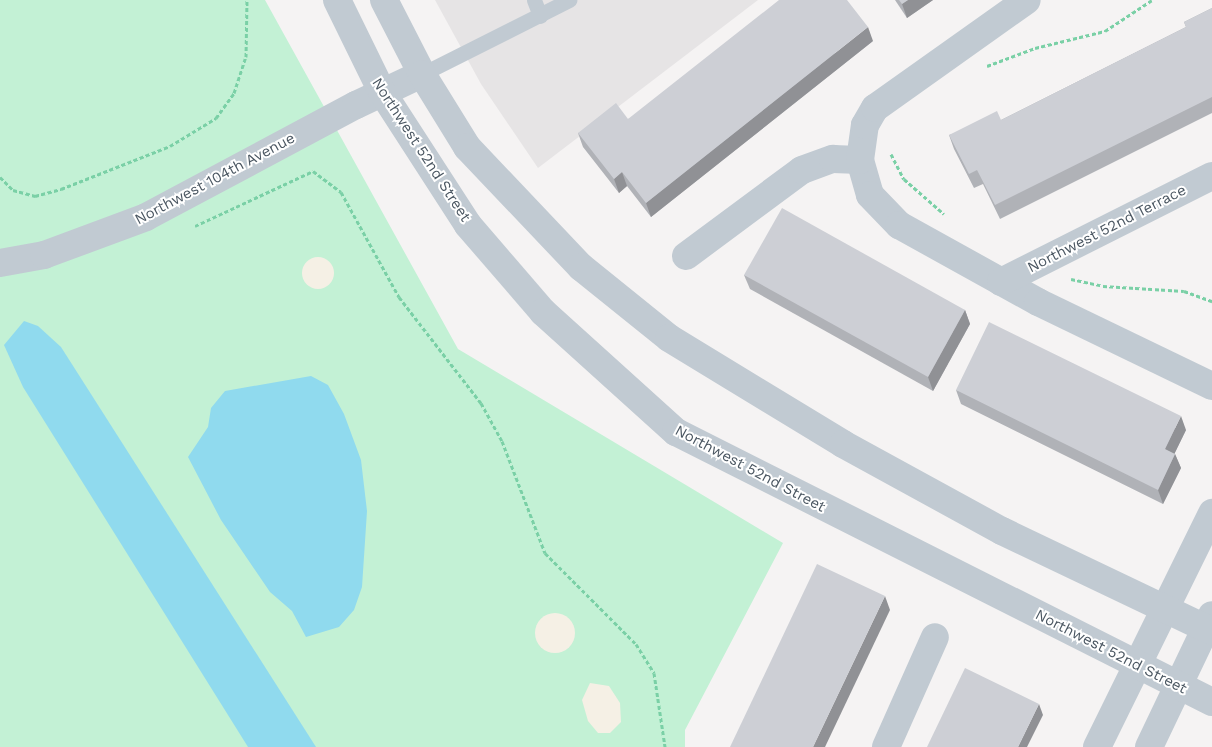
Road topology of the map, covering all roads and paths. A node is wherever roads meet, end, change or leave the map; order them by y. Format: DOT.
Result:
graph roads {
  1 [pos="247,0"];
  2 [pos="337,0"];
  3 [pos="384,0"];
  4 [pos="534,0"];
  5 [pos="569,0"];
  6 [pos="1027,0"];
  7 [pos="1152,0"];
  8 [pos="540,16"];
  9 [pos="978,72"];
  10 [pos="422,74"];
  11 [pos="382,92"];
  12 [pos="891,147"];
  13 [pos="860,160"];
  14 [pos="1212,176"];
  15 [pos="0,177"];
  16 [pos="949,218"];
  17 [pos="185,231"];
  18 [pos="686,256"];
  19 [pos="1040,262"];
  20 [pos="0,263"];
  21 [pos="1001,282"];
  22 [pos="1212,302"];
  23 [pos="1212,386"];
  24 [pos="1212,513"];
  25 [pos="1163,608"];
  26 [pos="1210,625"];
  27 [pos="935,637"];
  28 [pos="1138,666"];
  29 [pos="1177,686"];
  30 [pos="1212,702"];
  31 [pos="666,747"];
  32 [pos="886,747"];
  33 [pos="1098,747"];
  34 [pos="1149,747"];
  1 -- 15 [label="path"];
  2 -- 11 [label="street, Northwest 52nd Street"];
  3 -- 10 [label="street"];
  4 -- 8 [label="lane"];
  5 -- 8 [label="lane"];
  6 -- 13 [label="street"];
  7 -- 9 [label="path"];
  8 -- 10 [label="lane"];
  10 -- 11 [label="street, Northwest 104th Avenue"];
  10 -- 25 [label="street"];
  11 -- 20 [label="street, Northwest 104th Avenue"];
  11 -- 28 [label="street, Northwest 52nd Street"];
  12 -- 16 [label="path"];
  13 -- 18 [label="street"];
  13 -- 21 [label="street, Northwest 52nd Terrace"];
  14 -- 19 [label="street, Northwest 52nd Terrace"];
  17 -- 31 [label="path"];
  19 -- 21 [label="street, Northwest 52nd Terrace"];
  19 -- 22 [label="path"];
  21 -- 23 [label="street, Northwest 52nd Terrace"];
  24 -- 25 [label="street"];
  25 -- 26 [label="street"];
  25 -- 28 [label="street"];
  26 -- 29 [label="street"];
  27 -- 32 [label="street"];
  28 -- 29 [label="street, Northwest 52nd Street"];
  28 -- 33 [label="street"];
  29 -- 30 [label="street, Northwest 52nd Street"];
  29 -- 34 [label="street"];
}
